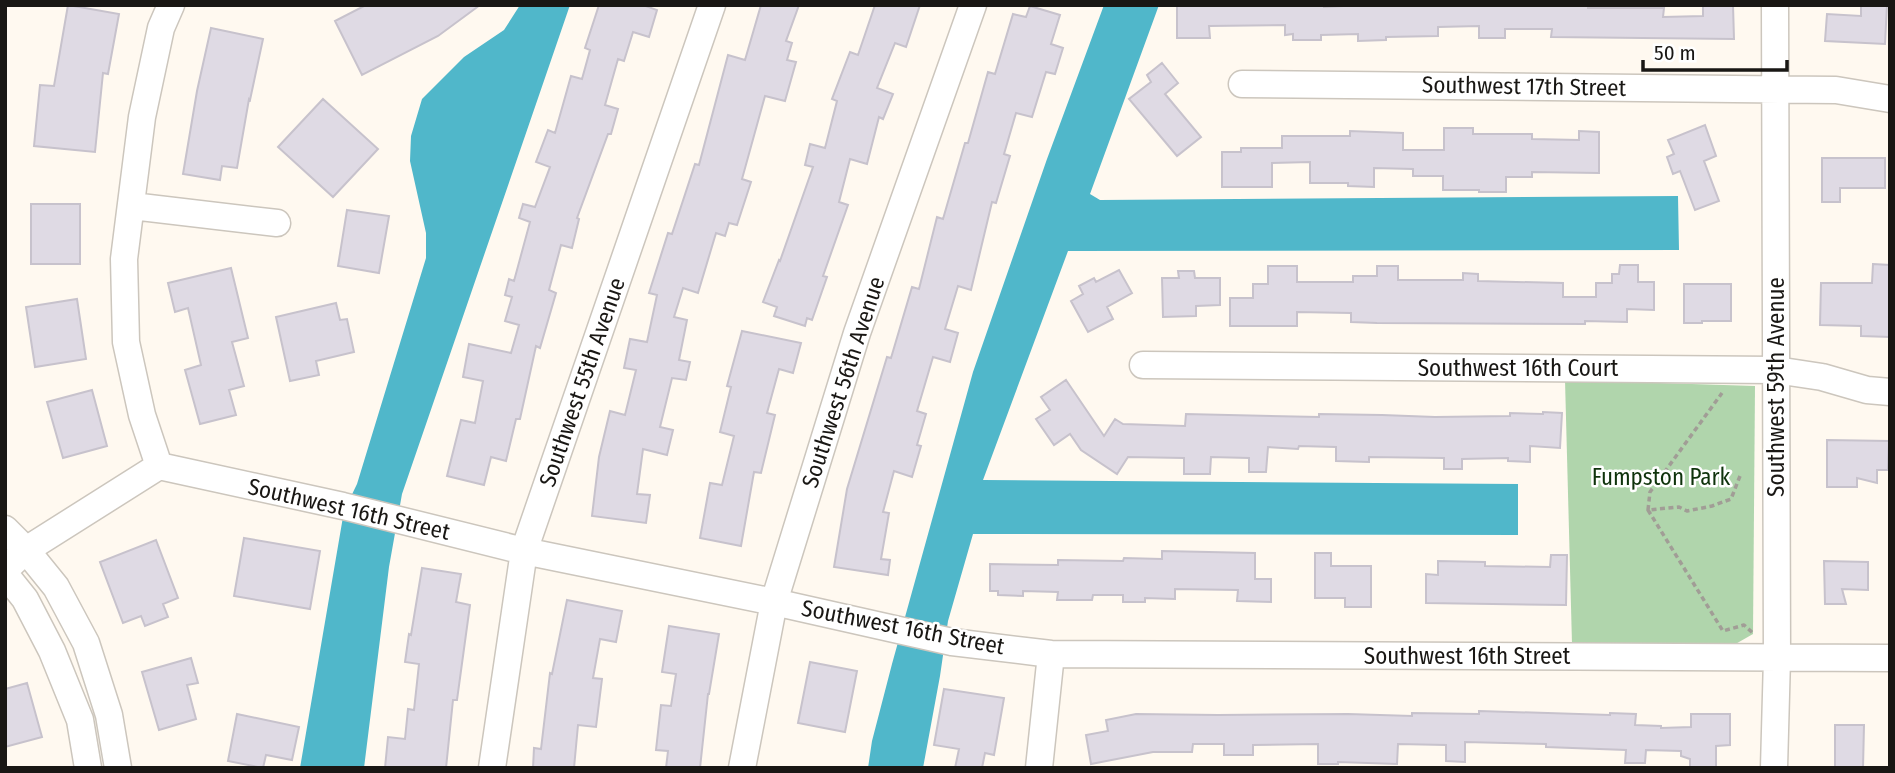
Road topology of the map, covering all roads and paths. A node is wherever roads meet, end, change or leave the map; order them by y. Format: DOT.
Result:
graph roads {
  1 [pos="171,5"];
  2 [pos="712,5"];
  3 [pos="973,5"];
  4 [pos="1775,5"];
  5 [pos="1242,83"];
  6 [pos="1774,89"];
  7 [pos="1890,99"];
  8 [pos="132,206"];
  9 [pos="276,223"];
  10 [pos="1143,365"];
  11 [pos="1776,370"];
  12 [pos="1724,390"];
  13 [pos="1890,392"];
  14 [pos="159,466"];
  15 [pos="1740,476"];
  16 [pos="1648,510"];
  17 [pos="5,529"];
  18 [pos="26,550"];
  19 [pos="524,551"];
  20 [pos="5,572"];
  21 [pos="774,602"];
  22 [pos="1777,646"];
  23 [pos="1051,654"];
  24 [pos="1890,658"];
  25 [pos="88,768"];
  26 [pos="118,768"];
  27 [pos="492,768"];
  28 [pos="742,768"];
  29 [pos="1039,768"];
  30 [pos="1774,768"];
  1 -- 8 [label="street"];
  2 -- 19 [label="street, Southwest 55th Avenue"];
  3 -- 21 [label="street, Southwest 56th Avenue"];
  4 -- 6 [label="street, Southwest 59th Avenue"];
  5 -- 6 [label="street, Southwest 17th Street"];
  6 -- 7 [label="street, Southwest 17th Street"];
  6 -- 11 [label="street, Southwest 59th Avenue"];
  8 -- 9 [label="street"];
  8 -- 14 [label="street"];
  10 -- 11 [label="street, Southwest 16th Court"];
  11 -- 13 [label="street, Southwest 16th Court"];
  11 -- 22 [label="street, Southwest 59th Avenue"];
  12 -- 16 [label="path"];
  14 -- 18 [label="street"];
  14 -- 19 [label="street, Southwest 16th Street"];
  15 -- 16 [label="path"];
  16 -- 22 [label="path"];
  17 -- 18 [label="street"];
  18 -- 20 [label="street"];
  18 -- 26 [label="street"];
  19 -- 21 [label="street, Southwest 16th Street"];
  19 -- 27 [label="street, Southwest 55th Avenue"];
  20 -- 25 [label="street"];
  21 -- 23 [label="street, Southwest 16th Street"];
  21 -- 28 [label="street, Southwest 56th Avenue"];
  22 -- 23 [label="street, Southwest 16th Street"];
  22 -- 24 [label="street, Southwest 16th Street"];
  22 -- 30 [label="street, Southwest 59th Avenue"];
  23 -- 29 [label="street"];
}
